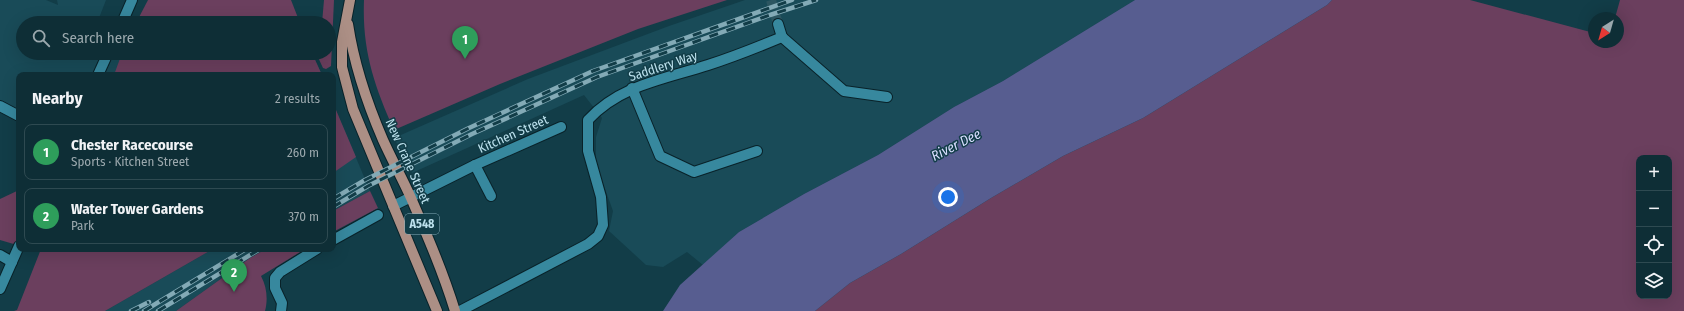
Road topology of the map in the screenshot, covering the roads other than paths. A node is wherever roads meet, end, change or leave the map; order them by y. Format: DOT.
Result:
graph roads {
  1 [pos="132,0"];
  2 [pos="350,0"];
  3 [pos="125,16"];
  4 [pos="347,18"];
  5 [pos="778,24"];
  6 [pos="782,37"];
  7 [pos="105,60"];
  8 [pos="99,72"];
  9 [pos="632,88"];
  10 [pos="887,97"];
  11 [pos="0,106"];
  12 [pos="16,114"];
  13 [pos="561,127"];
  14 [pos="757,151"];
  15 [pos="475,165"];
  16 [pos="491,196"];
  17 [pos="410,197"];
  18 [pos="393,206"];
  19 [pos="378,215"];
  20 [pos="336,238"];
  21 [pos="16,252"];
  22 [pos="313,252"];
  23 [pos="0,255"];
  24 [pos="12,262"];
  25 [pos="0,289"];
  26 [pos="281,311"];
  27 [pos="437,311"];
  28 [pos="455,311"];
  29 [pos="460,311"];
  1 -- 3 [label="street"];
  2 -- 4 [label="main road, New Crane Street / A548"];
  4 -- 17 [label="main road, New Crane Street / A548"];
  4 -- 18 [label="main road, New Crane Street / A548"];
  5 -- 6 [label="street"];
  6 -- 9 [label="street, Saddlery Way"];
  6 -- 10 [label="street"];
  7 -- 8 [label="street"];
  9 -- 14 [label="street"];
  9 -- 29 [label="street, Saddlery Way"];
  11 -- 12 [label="street"];
  13 -- 15 [label="street, Kitchen Street"];
  15 -- 16 [label="street, Kitchen Street"];
  15 -- 17 [label="street, Kitchen Street"];
  17 -- 18 [label="street, Kitchen Street"];
  17 -- 28 [label="main road, New Crane Street / A548"];
  18 -- 27 [label="main road, New Crane Street / A548"];
  19 -- 20 [label="street"];
  21 -- 24 [label="street"];
  22 -- 26 [label="street"];
  23 -- 24 [label="street"];
  24 -- 25 [label="street"];
}
